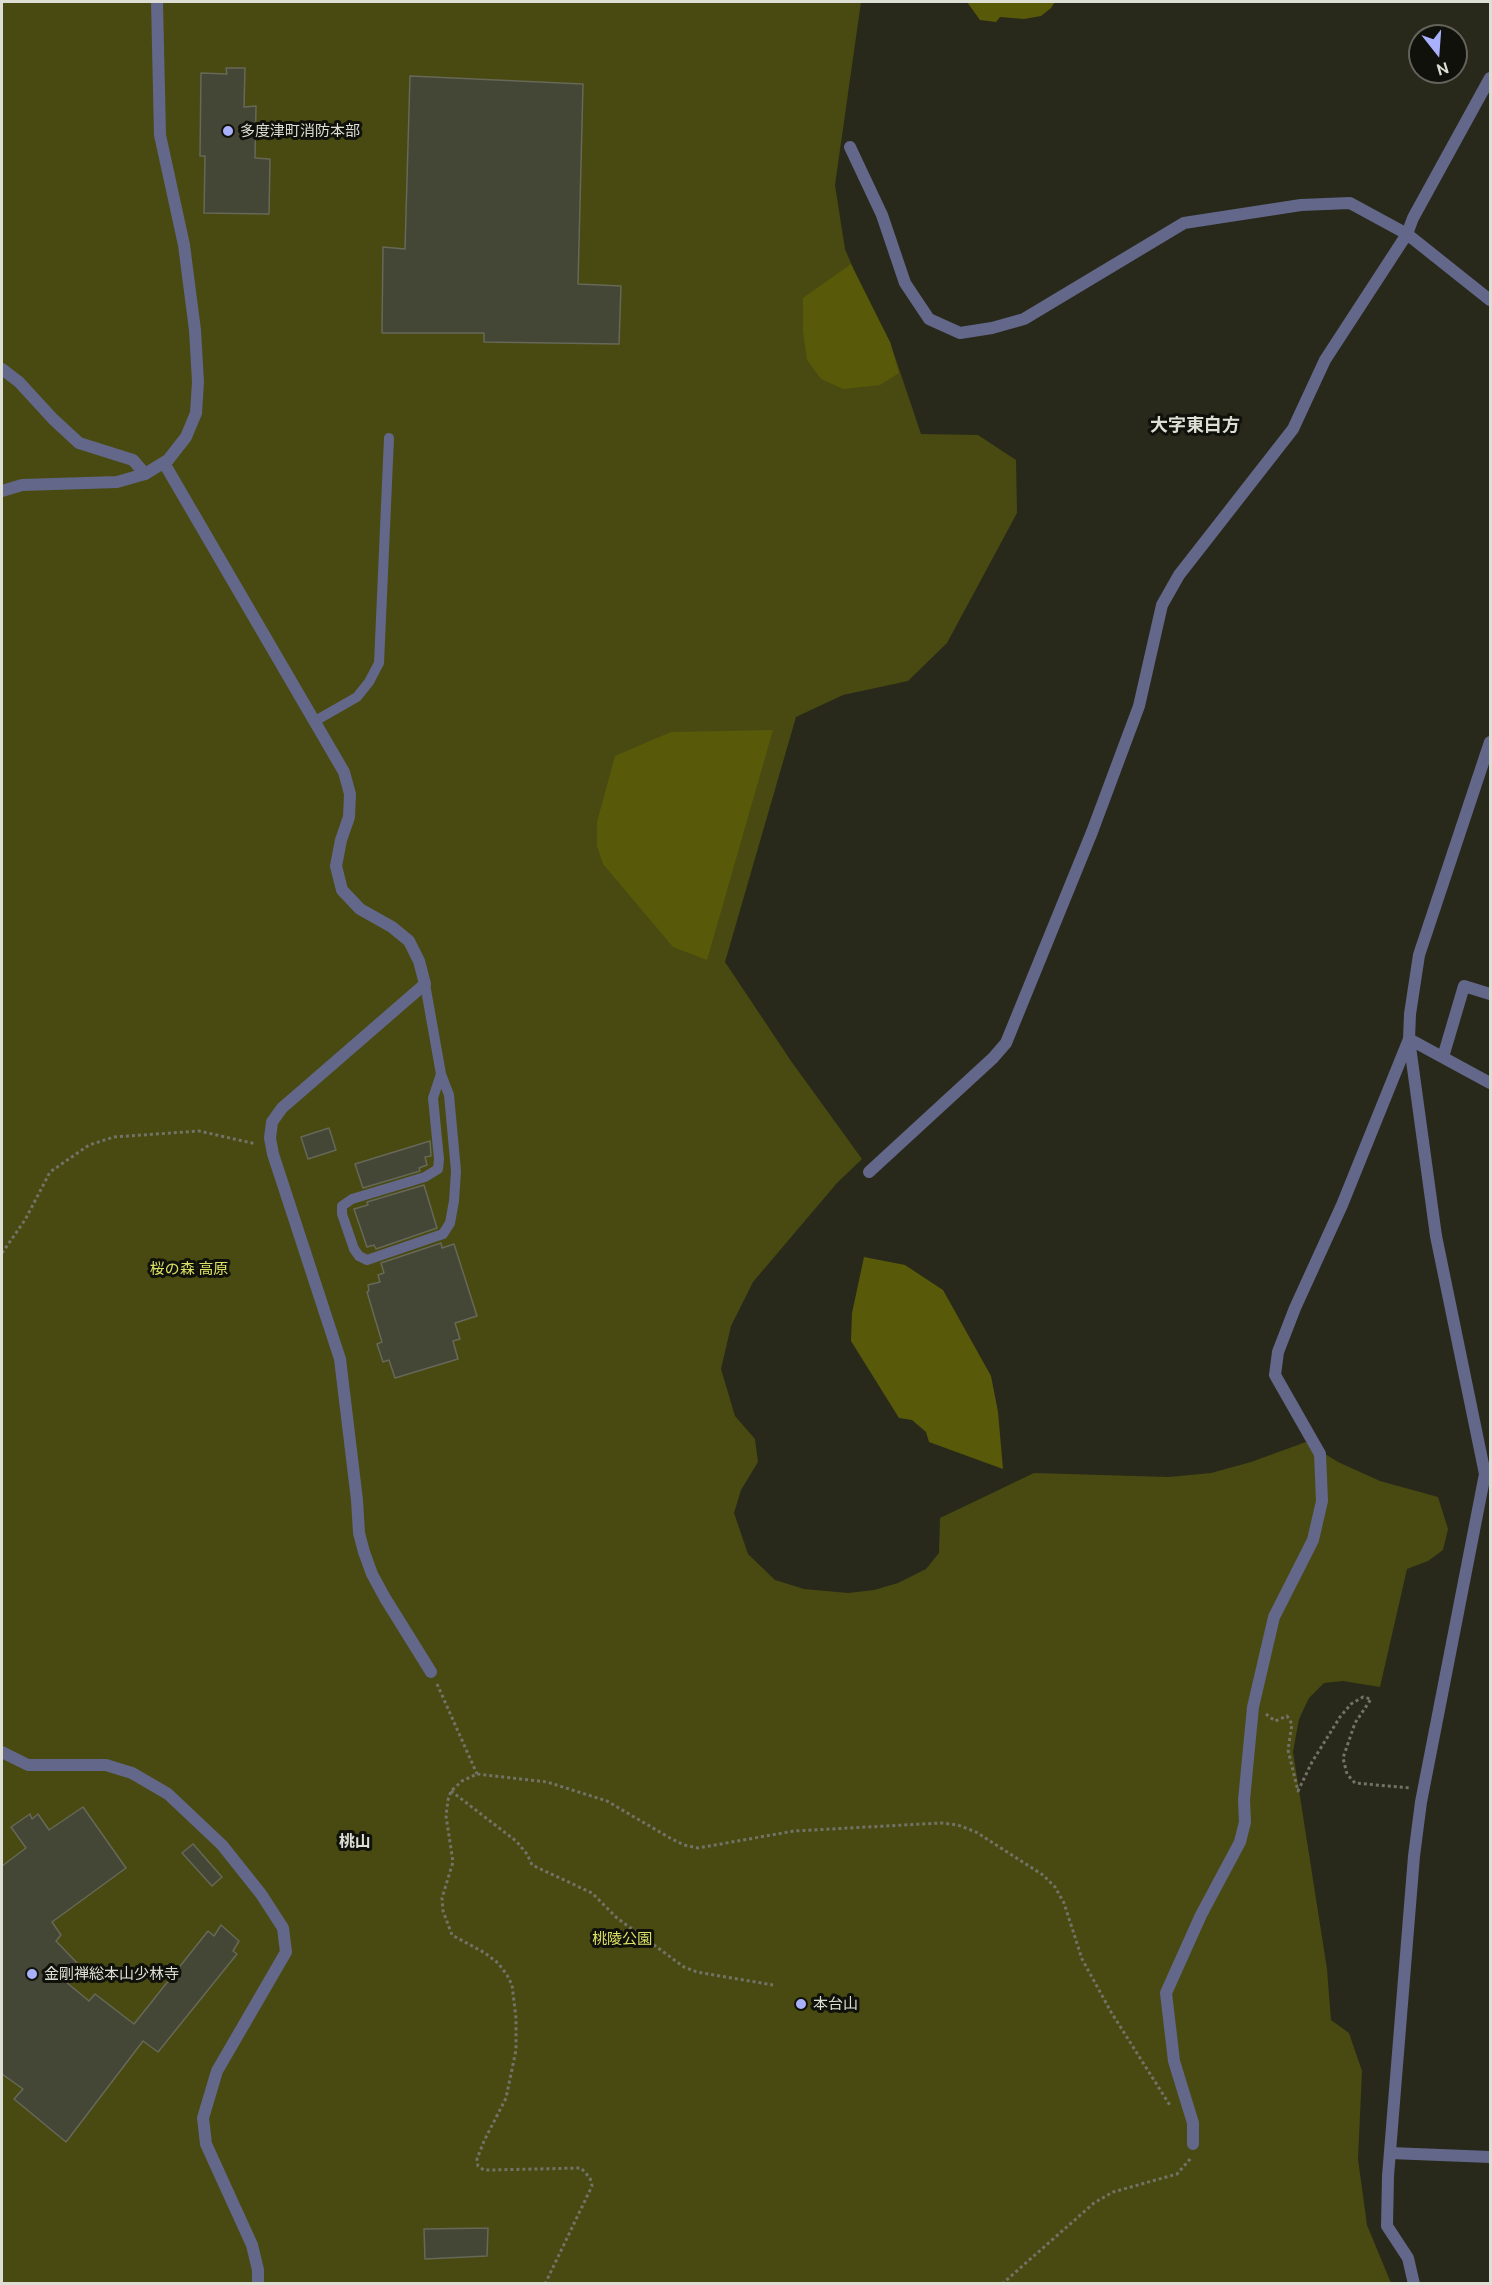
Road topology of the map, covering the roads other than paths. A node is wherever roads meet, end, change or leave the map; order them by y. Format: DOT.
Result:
graph roads {
  1 [pos="157,2"];
  2 [pos="1491,78"];
  3 [pos="850,147"];
  4 [pos="1407,234"];
  5 [pos="1491,300"];
  6 [pos="2,369"];
  7 [pos="389,438"];
  8 [pos="164,463"];
  9 [pos="145,474"];
  10 [pos="2,491"];
  11 [pos="315,721"];
  12 [pos="1491,742"];
  13 [pos="425,984"];
  14 [pos="1491,994"];
  15 [pos="1408,1039"];
  16 [pos="1443,1057"];
  17 [pos="441,1074"];
  18 [pos="1491,1083"];
  19 [pos="869,1172"];
  20 [pos="1488,1470"];
  21 [pos="431,1672"];
  22 [pos="2,1752"];
  23 [pos="1193,2144"];
  24 [pos="1390,2153"];
  25 [pos="1491,2157"];
  26 [pos="258,2283"];
  27 [pos="1414,2283"];
  1 -- 8 [label="street"];
  2 -- 4 [label="street"];
  3 -- 4 [label="street"];
  4 -- 5 [label="street"];
  4 -- 19 [label="street"];
  6 -- 9 [label="street"];
  7 -- 11 [label="lane"];
  8 -- 9 [label="street"];
  8 -- 11 [label="street"];
  9 -- 10 [label="street"];
  11 -- 13 [label="street"];
  12 -- 15 [label="street"];
  13 -- 17 [label="lane"];
  13 -- 21 [label="street"];
  14 -- 16 [label="street"];
  15 -- 16 [label="street"];
  15 -- 20 [label="street"];
  15 -- 23 [label="street"];
  16 -- 18 [label="street"];
  17 -- 17 [label="lane"];
  20 -- 24 [label="street"];
  22 -- 26 [label="street"];
  24 -- 25 [label="street"];
  24 -- 27 [label="street"];
}
